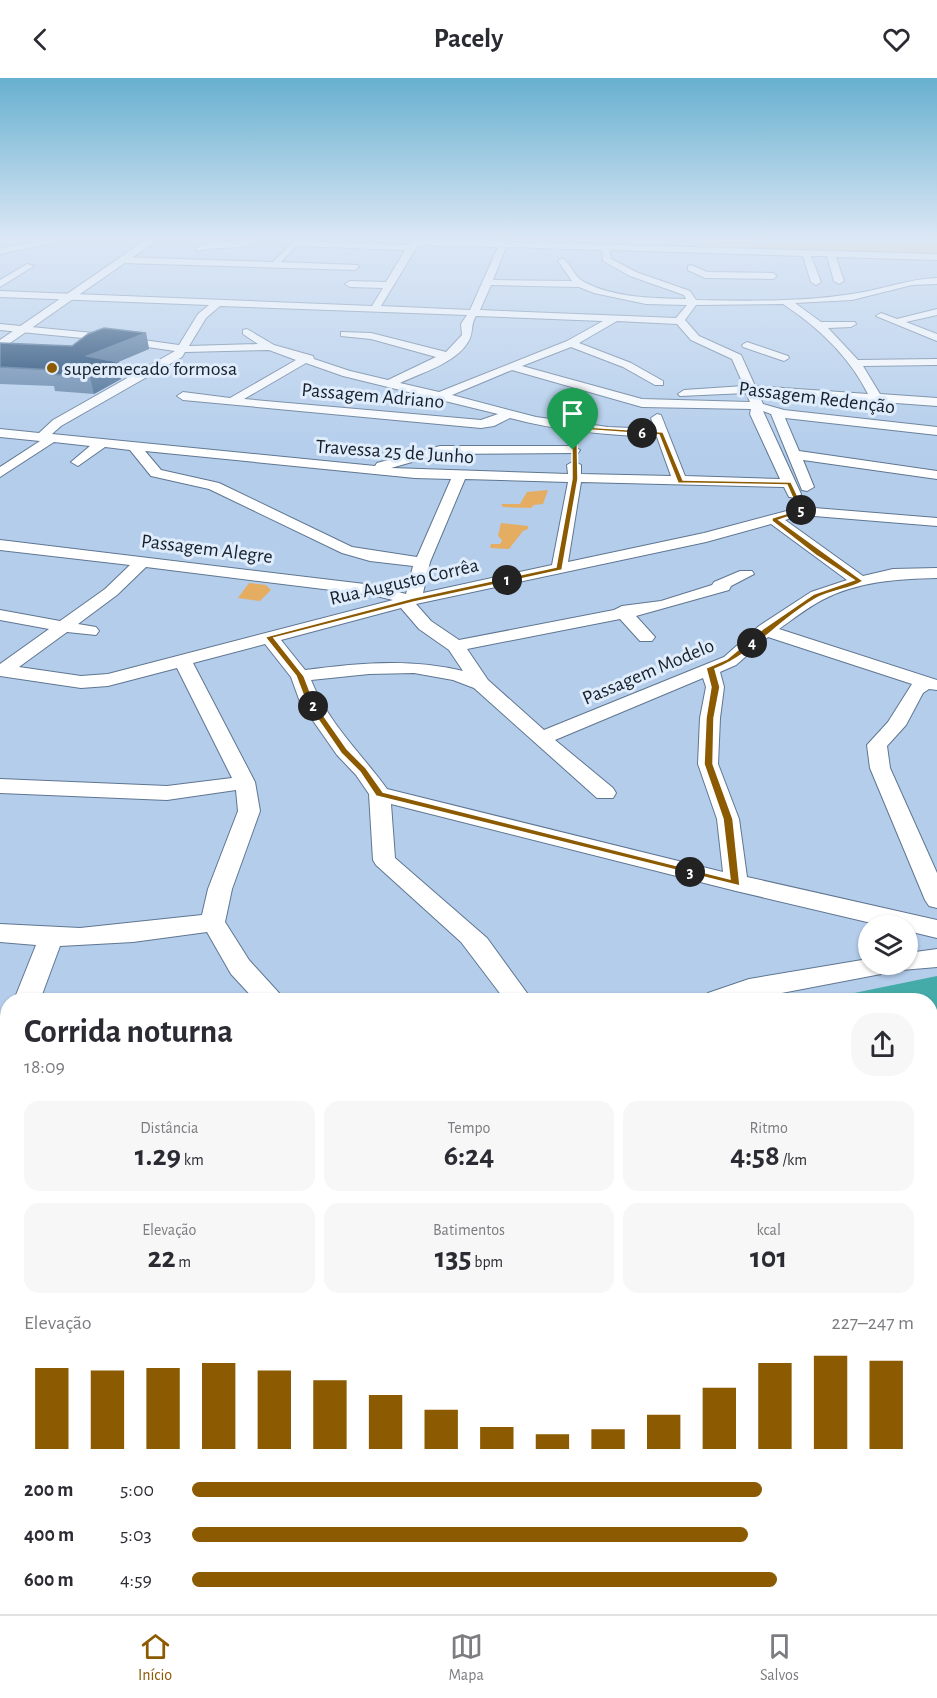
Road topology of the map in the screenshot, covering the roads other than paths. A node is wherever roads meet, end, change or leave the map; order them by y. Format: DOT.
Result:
graph roads {
  1 [pos="50,311"];
  2 [pos="208,311"];
  3 [pos="418,311"];
  4 [pos="564,311"];
  5 [pos="689,311"];
  6 [pos="799,311"];
  7 [pos="937,312"];
  8 [pos="478,313"];
  9 [pos="571,316"];
  10 [pos="692,318"];
  11 [pos="614,319"];
  12 [pos="681,319"];
  13 [pos="851,324"];
  14 [pos="820,325"];
  15 [pos="0,327"];
  16 [pos="26,328"];
  17 [pos="937,328"];
  18 [pos="916,330"];
  19 [pos="247,332"];
  20 [pos="345,334"];
  21 [pos="937,338"];
  22 [pos="571,343"];
  23 [pos="747,345"];
  24 [pos="0,346"];
  25 [pos="270,347"];
  26 [pos="181,349"];
  27 [pos="920,351"];
  28 [pos="770,352"];
  29 [pos="448,356"];
  30 [pos="469,356"];
  31 [pos="737,357"];
  32 [pos="309,358"];
  33 [pos="784,358"];
  34 [pos="915,362"];
  35 [pos="936,362"];
  36 [pos="855,363"];
  37 [pos="508,369"];
  38 [pos="932,375"];
  39 [pos="659,383"];
  40 [pos="388,384"];
  41 [pos="750,389"];
  42 [pos="441,395"];
  43 [pos="183,396"];
  44 [pos="875,396"];
  45 [pos="232,402"];
  46 [pos="937,402"];
  47 [pos="655,408"];
  48 [pos="757,410"];
  49 [pos="777,413"];
  50 [pos="508,414"];
  51 [pos="574,428"];
  52 [pos="937,431"];
  53 [pos="0,433"];
  54 [pos="662,434"];
  55 [pos="46,437"];
  56 [pos="103,442"];
  57 [pos="132,444"];
  58 [pos="573,450"];
  59 [pos="795,455"];
  60 [pos="78,462"];
  61 [pos="370,469"];
  62 [pos="0,473"];
  63 [pos="937,475"];
  64 [pos="460,476"];
  65 [pos="575,479"];
  66 [pos="680,482"];
  67 [pos="789,483"];
  68 [pos="807,487"];
  69 [pos="810,512"];
  70 [pos="774,519"];
  71 [pos="937,522"];
  72 [pos="0,545"];
  73 [pos="144,561"];
  74 [pos="422,562"];
  75 [pos="560,569"];
  76 [pos="937,573"];
  77 [pos="747,574"];
  78 [pos="860,581"];
  79 [pos="410,601"];
  80 [pos="622,611"];
  81 [pos="0,615"];
  82 [pos="62,626"];
  83 [pos="765,630"];
  84 [pos="90,631"];
  85 [pos="269,637"];
  86 [pos="646,638"];
  87 [pos="456,646"];
  88 [pos="182,660"];
  89 [pos="710,668"];
  90 [pos="1,670"];
  91 [pos="300,676"];
  92 [pos="481,684"];
  93 [pos="932,684"];
  94 [pos="542,738"];
  95 [pos="245,782"];
  96 [pos="0,786"];
  97 [pos="605,793"];
  98 [pos="380,794"];
  99 [pos="736,884"];
  100 [pos="937,900"];
  101 [pos="213,922"];
  102 [pos="937,928"];
  103 [pos="0,933"];
  104 [pos="51,938"];
  105 [pos="937,958"];
  106 [pos="918,961"];
  107 [pos="858,970"];
  108 [pos="30,993"];
  109 [pos="264,993"];
  110 [pos="514,993"];
  111 [pos="737,993"];
  1 -- 16 [label="main road"];
  2 -- 26 [label="street"];
  3 -- 8 [label="street"];
  4 -- 9 [label="street"];
  5 -- 12 [label="street"];
  6 -- 14 [label="street"];
  7 -- 18 [label="street"];
  8 -- 9 [label="street"];
  8 -- 29 [label="street"];
  8 -- 30 [label="street"];
  9 -- 11 [label="street"];
  10 -- 12 [label="street"];
  11 -- 12 [label="street"];
  11 -- 22 [label="street"];
  12 -- 31 [label="street"];
  13 -- 14 [label="street"];
  14 -- 36 [label="street"];
  15 -- 16 [label="street"];
  16 -- 24 [label="main road"];
  16 -- 26 [label="street"];
  17 -- 18 [label="street"];
  18 -- 21 [label="street"];
  19 -- 25 [label="street"];
  20 -- 29 [label="street"];
  22 -- 37 [label="street"];
  22 -- 39 [label="street"];
  23 -- 28 [label="street"];
  25 -- 26 [label="street"];
  25 -- 32 [label="street"];
  26 -- 55 [label="street"];
  27 -- 35 [label="street"];
  28 -- 31 [label="street"];
  28 -- 33 [label="street"];
  29 -- 40 [label="street"];
  31 -- 41 [label="street"];
  32 -- 40 [label="street"];
  32 -- 45 [label="street, Passagem Adriano"];
  34 -- 35 [label="street"];
  34 -- 36 [label="street"];
  34 -- 38 [label="street"];
  36 -- 44 [label="street"];
  37 -- 42 [label="street"];
  37 -- 47 [label="street, Passagem Redenção"];
  40 -- 42 [label="street"];
  41 -- 44 [label="street"];
  41 -- 47 [label="street"];
  41 -- 48 [label="street"];
  42 -- 50 [label="street"];
  43 -- 45 [label="street, Passagem Adriano"];
  44 -- 46 [label="street"];
  45 -- 50 [label="street, Passagem Adriano"];
  47 -- 48 [label="street, Passagem Redenção"];
  47 -- 54 [label="street"];
  48 -- 49 [label="street, Passagem Redenção"];
  48 -- 67 [label="street"];
  49 -- 52 [label="street, Passagem Redenção"];
  49 -- 59 [label="street"];
  50 -- 51 [label="street"];
  51 -- 54 [label="street"];
  51 -- 58 [label="street"];
  53 -- 55 [label="street, Travessa 25 de Junho"];
  54 -- 66 [label="street"];
  55 -- 56 [label="street, Travessa 25 de Junho"];
  55 -- 62 [label="street"];
  56 -- 57 [label="street, Travessa 25 de Junho"];
  56 -- 60 [label="street"];
  57 -- 61 [label="street, Travessa 25 de Junho"];
  57 -- 74 [label="street"];
  58 -- 61 [label="street"];
  58 -- 65 [label="street"];
  59 -- 63 [label="street"];
  59 -- 68 [label="street"];
  61 -- 64 [label="street, Travessa 25 de Junho"];
  64 -- 65 [label="street, Travessa 25 de Junho"];
  64 -- 74 [label="street"];
  65 -- 66 [label="street, Travessa 25 de Junho"];
  65 -- 75 [label="street"];
  66 -- 67 [label="street, Travessa 25 de Junho"];
  67 -- 69 [label="street"];
  69 -- 70 [label="street, Rua Augusto Corrêa"];
  69 -- 71 [label="street"];
  70 -- 75 [label="street, Rua Augusto Corrêa"];
  70 -- 78 [label="street"];
  72 -- 73 [label="street, Passagem Alegre"];
  73 -- 79 [label="street, Passagem Alegre"];
  73 -- 82 [label="street"];
  74 -- 79 [label="street"];
  75 -- 79 [label="street, Rua Augusto Corrêa"];
  76 -- 78 [label="street, Passagem Modelo"];
  77 -- 80 [label="street"];
  78 -- 83 [label="street, Passagem Modelo"];
  79 -- 85 [label="street, Rua Augusto Corrêa"];
  79 -- 87 [label="street"];
  80 -- 86 [label="street"];
  80 -- 87 [label="street"];
  81 -- 82 [label="street"];
  82 -- 84 [label="street"];
  82 -- 90 [label="street"];
  83 -- 89 [label="street, Passagem Modelo"];
  83 -- 93 [label="street"];
  85 -- 88 [label="street, Rua Augusto Corrêa"];
  85 -- 91 [label="street"];
  87 -- 92 [label="street"];
  88 -- 90 [label="street, Rua Augusto Corrêa"];
  88 -- 95 [label="street"];
  89 -- 94 [label="street, Passagem Modelo"];
  89 -- 99 [label="street"];
  91 -- 92 [label="street"];
  91 -- 98 [label="street"];
  92 -- 94 [label="street"];
  93 -- 100 [label="street"];
  94 -- 97 [label="street"];
  95 -- 96 [label="street"];
  95 -- 101 [label="street"];
  98 -- 99 [label="street"];
  98 -- 110 [label="street"];
  99 -- 102 [label="street"];
  101 -- 104 [label="street"];
  101 -- 109 [label="street"];
  103 -- 104 [label="street"];
  104 -- 108 [label="street"];
  105 -- 106 [label="street"];
  107 -- 111 [label="street"];
}
